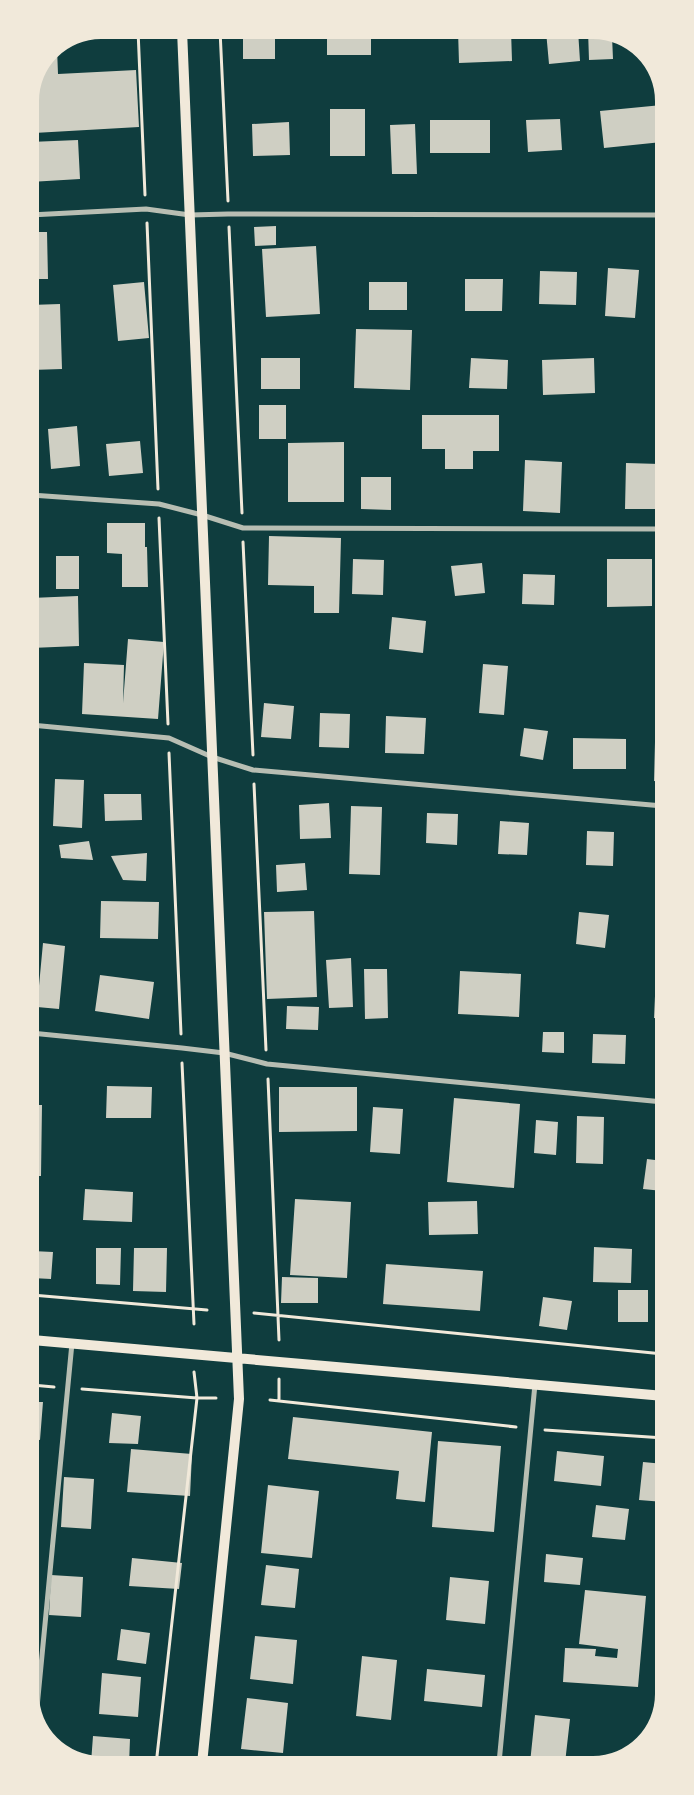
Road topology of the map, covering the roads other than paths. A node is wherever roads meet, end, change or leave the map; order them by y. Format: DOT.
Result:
graph roads {
  1 [pos="182,39"];
  2 [pos="39,215"];
  3 [pos="190,215"];
  4 [pos="655,215"];
  5 [pos="39,496"];
  6 [pos="202,515"];
  7 [pos="655,529"];
  8 [pos="39,726"];
  9 [pos="212,757"];
  10 [pos="655,805"];
  11 [pos="39,1034"];
  12 [pos="224,1053"];
  13 [pos="655,1101"];
  14 [pos="39,1341"];
  15 [pos="72,1343"];
  16 [pos="237,1359"];
  17 [pos="535,1384"];
  18 [pos="655,1395"];
  19 [pos="39,1688"];
  20 [pos="203,1756"];
  21 [pos="500,1756"];
  1 -- 3 [label="main road"];
  2 -- 3 [label="street"];
  3 -- 4 [label="street"];
  3 -- 6 [label="main road"];
  5 -- 6 [label="street"];
  6 -- 7 [label="street"];
  6 -- 9 [label="main road"];
  8 -- 9 [label="street"];
  9 -- 10 [label="street"];
  9 -- 12 [label="main road"];
  11 -- 12 [label="street"];
  12 -- 13 [label="street"];
  12 -- 16 [label="main road"];
  14 -- 15 [label="main road"];
  15 -- 16 [label="main road"];
  15 -- 19 [label="street"];
  16 -- 17 [label="main road"];
  16 -- 20 [label="main road"];
  17 -- 18 [label="main road"];
  17 -- 21 [label="street"];
}
